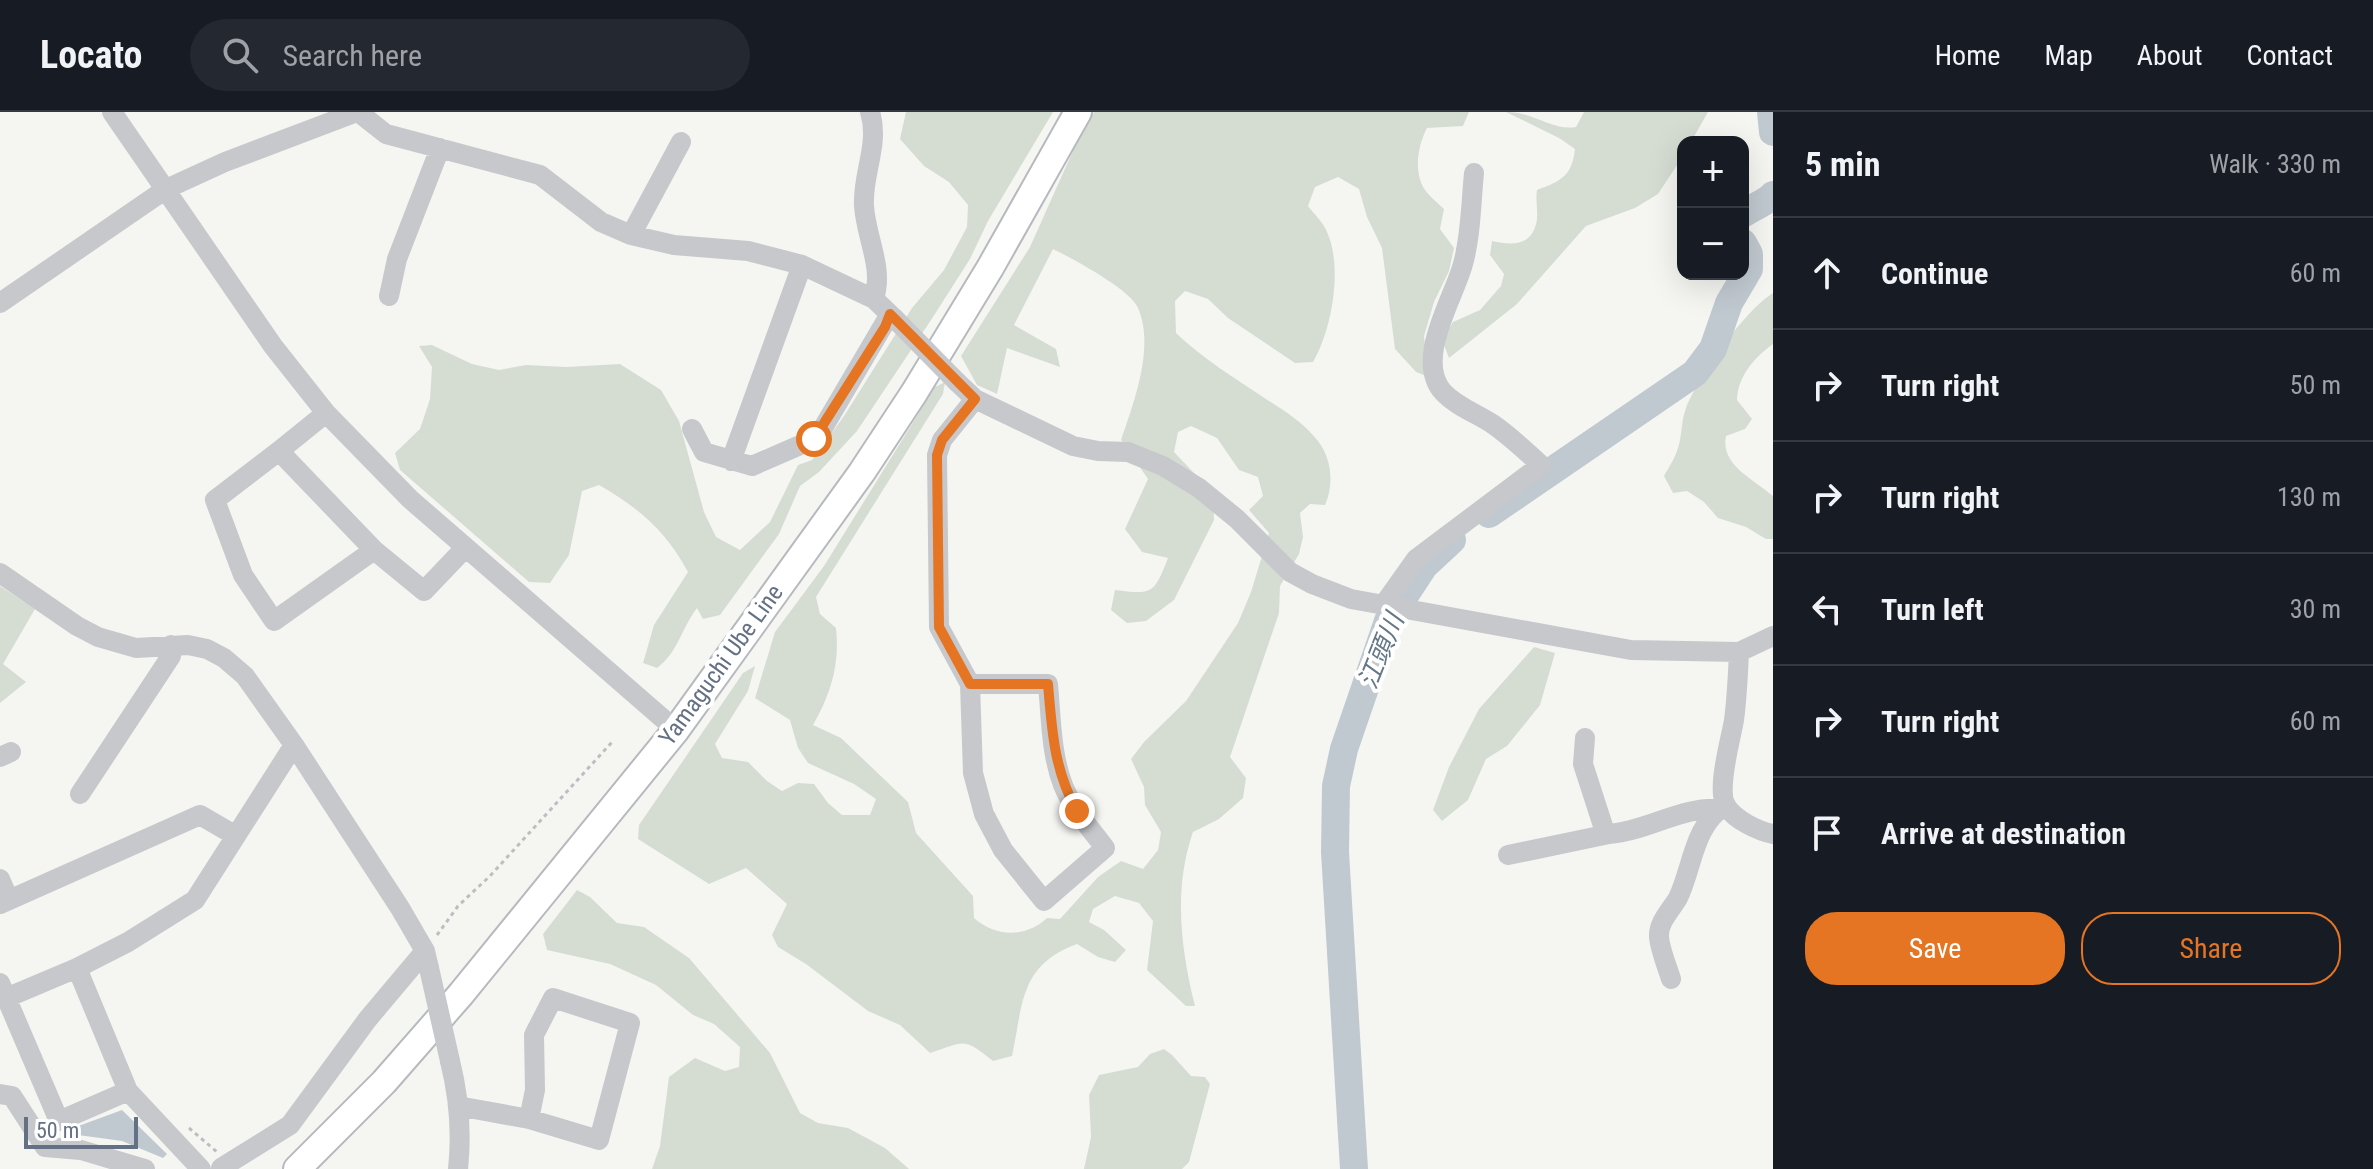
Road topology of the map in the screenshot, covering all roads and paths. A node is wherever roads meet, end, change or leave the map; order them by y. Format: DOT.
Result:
graph roads {
  1 [pos="112,112"];
  2 [pos="357,112"];
  3 [pos="870,112"];
  4 [pos="1078,112"];
  5 [pos="681,142"];
  6 [pos="440,148"];
  7 [pos="1474,173"];
  8 [pos="166,189"];
  9 [pos="631,235"];
  10 [pos="802,265"];
  11 [pos="389,296"];
  12 [pos="874,299"];
  13 [pos="0,303"];
  14 [pos="893,317"];
  15 [pos="975,399"];
  16 [pos="326,413"];
  17 [pos="692,429"];
  18 [pos="279,451"];
  19 [pos="731,461"];
  20 [pos="465,548"];
  21 [pos="374,550"];
  22 [pos="0,573"];
  23 [pos="1393,605"];
  24 [pos="1773,636"];
  25 [pos="171,645"];
  26 [pos="1739,652"];
  27 [pos="970,684"];
  28 [pos="676,730"];
  29 [pos="1585,738"];
  30 [pos="613,741"];
  31 [pos="294,745"];
  32 [pos="80,794"];
  33 [pos="1723,807"];
  34 [pos="1609,834"];
  35 [pos="1773,834"];
  36 [pos="236,836"];
  37 [pos="1508,855"];
  38 [pos="0,879"];
  39 [pos="4,902"];
  40 [pos="427,960"];
  41 [pos="77,968"];
  42 [pos="1671,979"];
  43 [pos="3,990"];
  44 [pos="128,1091"];
  45 [pos="0,1094"];
  46 [pos="458,1106"];
  47 [pos="529,1119"];
  48 [pos="187,1127"];
  49 [pos="217,1166"];
  50 [pos="145,1169"];
  51 [pos="297,1169"];
  52 [pos="458,1169"];
  1 -- 8 [label="street"];
  2 -- 6 [label="street"];
  2 -- 8 [label="street"];
  3 -- 12 [label="street"];
  4 -- 28 [label="main road, Yamaguchi Ube Line"];
  5 -- 9 [label="street"];
  6 -- 9 [label="street"];
  6 -- 11 [label="street"];
  7 -- 23 [label="street"];
  8 -- 13 [label="street"];
  8 -- 16 [label="street"];
  9 -- 10 [label="street"];
  10 -- 12 [label="street"];
  10 -- 19 [label="street"];
  12 -- 14 [label="street"];
  14 -- 15 [label="street, bridge"];
  14 -- 19 [label="street"];
  15 -- 23 [label="street"];
  15 -- 27 [label="street"];
  16 -- 18 [label="street"];
  16 -- 20 [label="street"];
  17 -- 19 [label="street"];
  18 -- 21 [label="street"];
  18 -- 21 [label="street"];
  20 -- 21 [label="street"];
  20 -- 28 [label="street"];
  22 -- 25 [label="street"];
  23 -- 26 [label="street"];
  24 -- 26 [label="street"];
  25 -- 31 [label="street"];
  25 -- 32 [label="street"];
  26 -- 33 [label="street"];
  27 -- 27 [label="street"];
  28 -- 51 [label="main road, Yamaguchi Ube Line"];
  29 -- 34 [label="street"];
  30 -- 40 [label="path"];
  31 -- 36 [label="street"];
  31 -- 40 [label="street"];
  33 -- 34 [label="street"];
  33 -- 35 [label="street"];
  33 -- 42 [label="street"];
  34 -- 37 [label="street"];
  36 -- 39 [label="street"];
  36 -- 41 [label="street"];
  38 -- 39 [label="street"];
  40 -- 46 [label="street, bridge"];
  40 -- 49 [label="street"];
  41 -- 43 [label="street"];
  41 -- 44 [label="street"];
  43 -- 44 [label="street"];
  44 -- 49 [label="street"];
  45 -- 50 [label="street"];
  46 -- 47 [label="street"];
  46 -- 52 [label="street"];
  47 -- 47 [label="street"];
  48 -- 49 [label="path"];
}
